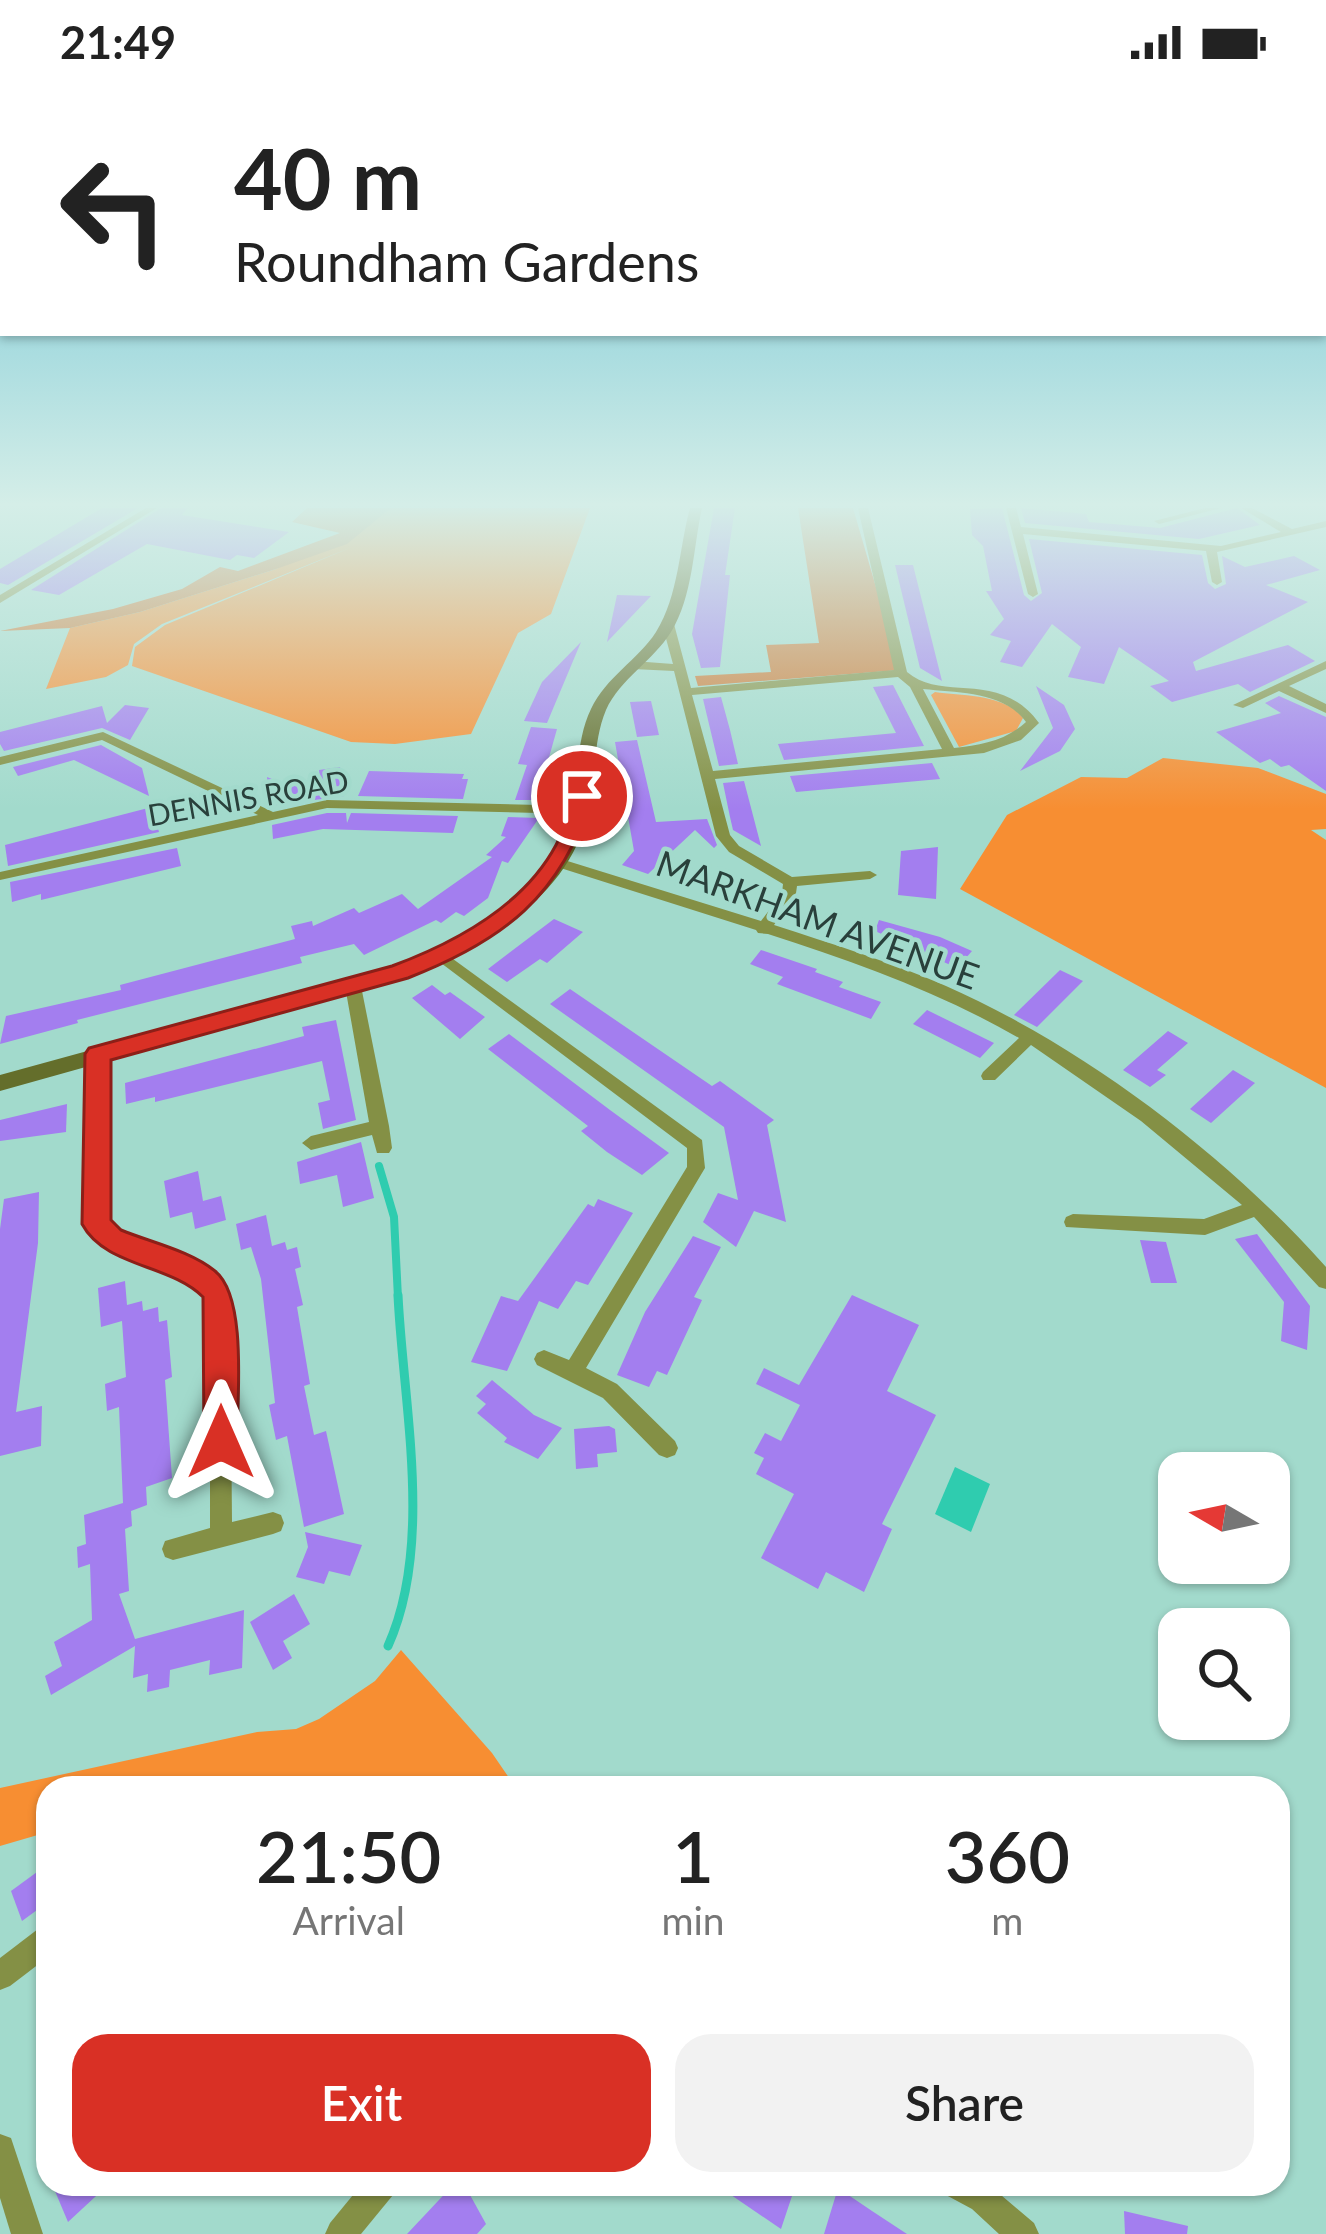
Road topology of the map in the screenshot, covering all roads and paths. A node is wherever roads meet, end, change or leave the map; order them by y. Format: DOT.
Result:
graph roads {
  1 [pos="672,608"];
  2 [pos="886,608"];
  3 [pos="668,624"];
  4 [pos="1326,664"];
  5 [pos="633,665"];
  6 [pos="679,668"];
  7 [pos="901,673"];
  8 [pos="915,685"];
  9 [pos="1279,686"];
  10 [pos="685,692"];
  11 [pos="1239,705"];
  12 [pos="1326,710"];
  13 [pos="950,753"];
  14 [pos="0,761"];
  15 [pos="706,776"];
  16 [pos="580,810"];
  17 [pos="269,815"];
  18 [pos="556,862"];
  19 [pos="870,875"];
  20 [pos="0,876"];
  21 [pos="790,882"];
  22 [pos="763,930"];
  23 [pos="442,956"];
  24 [pos="353,986"];
  25 [pos="1028,1039"];
  26 [pos="98,1054"];
  27 [pos="989,1076"];
  28 [pos="0,1083"];
  29 [pos="380,1126"];
  30 [pos="310,1143"];
  31 [pos="383,1148"];
  32 [pos="1256,1208"];
  33 [pos="1073,1222"];
  34 [pos="1326,1281"];
  35 [pos="544,1359"];
  36 [pos="573,1372"];
  37 [pos="667,1448"];
  38 [pos="273,1523"];
  39 [pos="221,1536"];
  40 [pos="172,1550"];
  41 [pos="36,1948"];
  42 [pos="0,1976"];
  43 [pos="0,2150"];
  44 [pos="372,2196"];
  45 [pos="978,2196"];
  46 [pos="27,2234"];
  47 [pos="342,2234"];
  48 [pos="1022,2234"];
  1 -- 3 [label="main road"];
  2 -- 7 [label="street"];
  3 -- 5 [label="main road"];
  3 -- 6 [label="street"];
  4 -- 9 [label="street"];
  5 -- 6 [label="street"];
  5 -- 16 [label="main road"];
  6 -- 10 [label="street"];
  7 -- 8 [label="street"];
  7 -- 10 [label="street"];
  8 -- 13 [label="street"];
  8 -- 13 [label="street"];
  9 -- 11 [label="street"];
  9 -- 12 [label="street"];
  10 -- 15 [label="street"];
  13 -- 15 [label="street"];
  14 -- 17 [label="street"];
  15 -- 21 [label="street"];
  16 -- 17 [label="street, DENNIS ROAD"];
  16 -- 18 [label="main road"];
  17 -- 20 [label="street, DENNIS ROAD"];
  18 -- 22 [label="street, MARKHAM AVENUE"];
  18 -- 23 [label="main road"];
  19 -- 21 [label="street"];
  21 -- 22 [label="street"];
  22 -- 25 [label="street, MARKHAM AVENUE"];
  23 -- 24 [label="main road"];
  23 -- 36 [label="street"];
  24 -- 26 [label="main road"];
  24 -- 29 [label="street"];
  25 -- 27 [label="street"];
  25 -- 32 [label="street, MARKHAM AVENUE"];
  26 -- 28 [label="main road"];
  26 -- 39 [label="street"];
  29 -- 30 [label="street"];
  29 -- 31 [label="street"];
  32 -- 33 [label="street"];
  32 -- 34 [label="street, MARKHAM AVENUE"];
  35 -- 36 [label="street"];
  36 -- 37 [label="street"];
  38 -- 39 [label="street"];
  39 -- 40 [label="street"];
  41 -- 42 [label="street"];
  43 -- 46 [label="street"];
  44 -- 47 [label="street"];
  45 -- 48 [label="street"];
}
